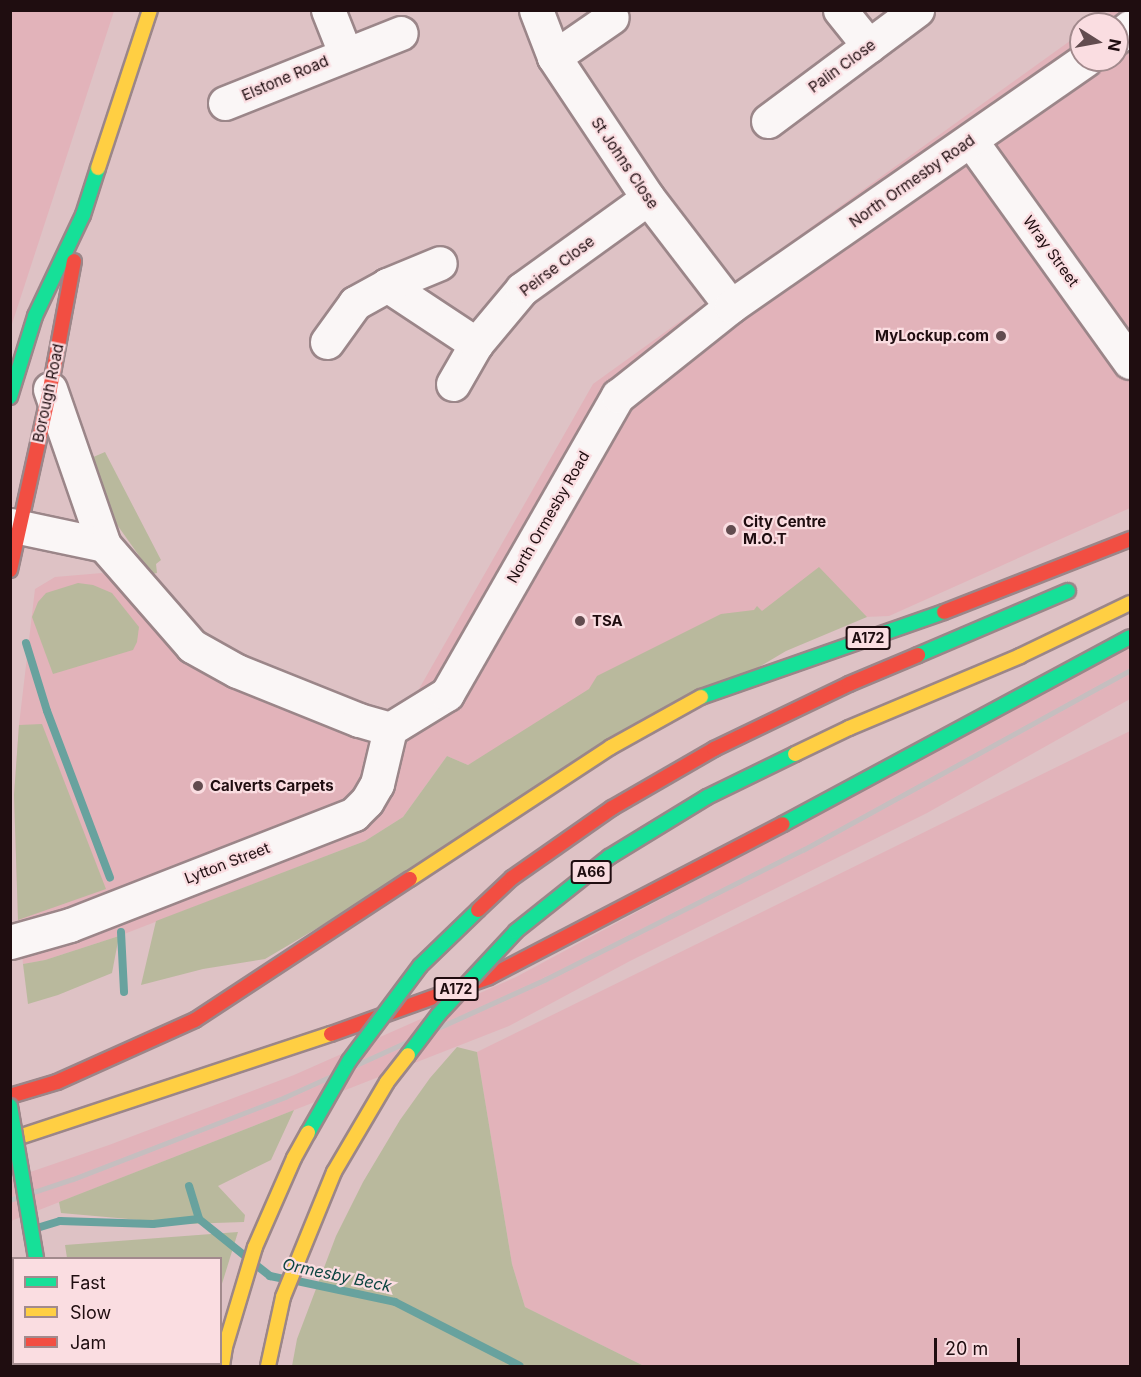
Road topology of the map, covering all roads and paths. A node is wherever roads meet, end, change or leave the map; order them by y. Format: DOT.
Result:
graph roads {
  1 [pos="150,10"];
  2 [pos="328,10"];
  3 [pos="536,10"];
  4 [pos="840,10"];
  5 [pos="916,10"];
  6 [pos="612,17"];
  7 [pos="400,33"];
  8 [pos="869,46"];
  9 [pos="345,53"];
  10 [pos="554,57"];
  11 [pos="1069,71"];
  12 [pos="225,103"];
  13 [pos="768,121"];
  14 [pos="971,141"];
  15 [pos="648,198"];
  16 [pos="83,215"];
  17 [pos="440,263"];
  18 [pos="387,285"];
  19 [pos="731,306"];
  20 [pos="327,342"];
  21 [pos="476,345"];
  22 [pos="1131,362"];
  23 [pos="453,384"];
  24 [pos="50,389"];
  25 [pos="10,397"];
  26 [pos="15,526"];
  27 [pos="1131,539"];
  28 [pos="104,545"];
  29 [pos="10,570"];
  30 [pos="1078,585"];
  31 [pos="1131,603"];
  32 [pos="1131,637"];
  33 [pos="390,729"];
  34 [pos="10,942"];
  35 [pos="10,1096"];
  36 [pos="10,1106"];
  37 [pos="10,1140"];
  38 [pos="36,1257"];
  39 [pos="222,1366"];
  40 [pos="268,1366"];
  1 -- 16 [label="main road, Borough Road"];
  2 -- 9 [label="street, Elstone Road"];
  3 -- 10 [label="street, St Johns Close"];
  4 -- 8 [label="street"];
  5 -- 8 [label="street, Palin Close"];
  6 -- 10 [label="street"];
  7 -- 9 [label="street, Elstone Road"];
  8 -- 13 [label="street, Palin Close"];
  9 -- 12 [label="street, Elstone Road"];
  10 -- 15 [label="street, St Johns Close"];
  11 -- 14 [label="street, North Ormesby Road"];
  14 -- 19 [label="street, North Ormesby Road"];
  14 -- 22 [label="street, Wray Street"];
  15 -- 19 [label="street, St Johns Close"];
  15 -- 21 [label="street, Peirse Close"];
  16 -- 24 [label="main road, Borough Road"];
  16 -- 25 [label="main road, Borough Road"];
  17 -- 18 [label="street"];
  18 -- 20 [label="street"];
  18 -- 21 [label="street"];
  19 -- 33 [label="street, North Ormesby Road"];
  21 -- 23 [label="street, Peirse Close"];
  24 -- 26 [label="main road, Borough Road"];
  24 -- 28 [label="street"];
  26 -- 28 [label="street"];
  26 -- 29 [label="main road, Borough Road"];
  27 -- 35 [label="main road, A172"];
  28 -- 33 [label="street"];
  30 -- 39 [label="main road, A66, bridge"];
  31 -- 40 [label="main road, A66, bridge"];
  32 -- 37 [label="main road, A172"];
  33 -- 34 [label="street, Lytton Street"];
  36 -- 38 [label="main road, bridge"];
}
